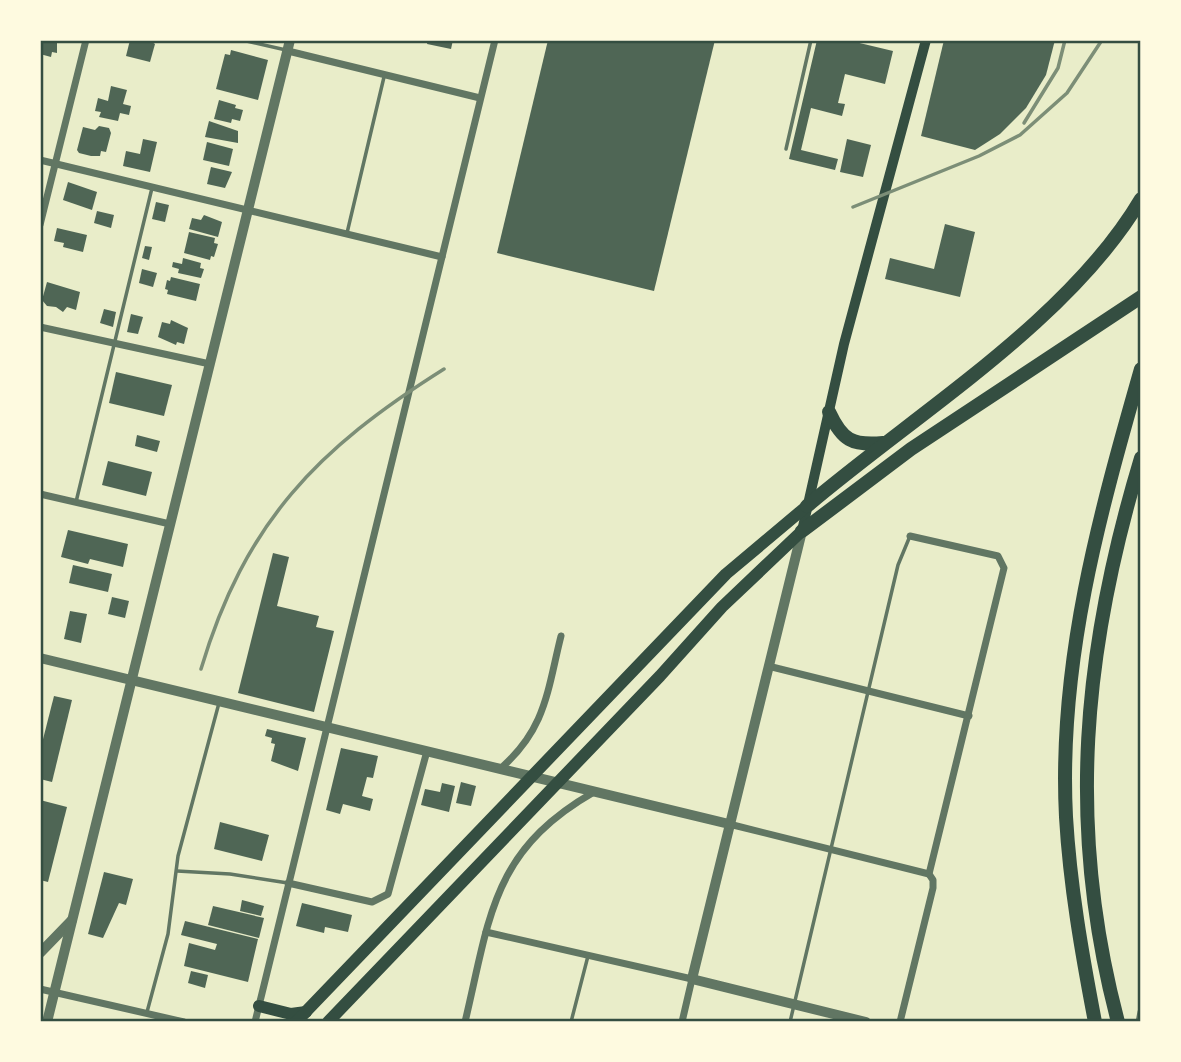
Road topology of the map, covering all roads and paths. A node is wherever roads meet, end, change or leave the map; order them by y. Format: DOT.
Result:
graph roads {
  1 [pos="86,40"];
  2 [pos="242,40"];
  3 [pos="495,40"];
  4 [pos="810,40"];
  5 [pos="923,41"];
  6 [pos="289,46"];
  7 [pos="385,75"];
  8 [pos="480,98"];
  9 [pos="786,149"];
  10 [pos="40,160"];
  11 [pos="55,163"];
  12 [pos="153,187"];
  13 [pos="1141,199"];
  14 [pos="248,210"];
  15 [pos="40,225"];
  16 [pos="347,234"];
  17 [pos="442,257"];
  18 [pos="1141,297"];
  19 [pos="40,327"];
  20 [pos="114,343"];
  21 [pos="210,364"];
  22 [pos="1141,369"];
  23 [pos="829,412"];
  24 [pos="884,443"];
  25 [pos="1141,458"];
  26 [pos="40,494"];
  27 [pos="76,502"];
  28 [pos="807,506"];
  29 [pos="170,524"];
  30 [pos="802,531"];
  31 [pos="910,536"];
  32 [pos="561,636"];
  33 [pos="40,659"];
  34 [pos="768,666"];
  35 [pos="132,680"];
  36 [pos="869,691"];
  37 [pos="220,701"];
  38 [pos="969,716"];
  39 [pos="327,727"];
  40 [pos="427,751"];
  41 [pos="500,769"];
  42 [pos="532,776"];
  43 [pos="556,783"];
  44 [pos="594,792"];
  45 [pos="729,824"];
  46 [pos="832,849"];
  47 [pos="177,871"];
  48 [pos="929,874"];
  49 [pos="288,883"];
  50 [pos="72,919"];
  51 [pos="486,933"];
  52 [pos="40,953"];
  53 [pos="588,955"];
  54 [pos="692,979"];
  55 [pos="40,989"];
  56 [pos="54,992"];
  57 [pos="795,1004"];
  58 [pos="259,1006"];
  59 [pos="306,1012"];
  60 [pos="1141,1012"];
  61 [pos="147,1013"];
  62 [pos="1117,1018"];
  63 [pos="47,1022"];
  64 [pos="184,1022"];
  65 [pos="255,1022"];
  66 [pos="296,1022"];
  67 [pos="328,1022"];
  68 [pos="465,1022"];
  69 [pos="571,1022"];
  70 [pos="682,1022"];
  71 [pos="790,1022"];
  72 [pos="866,1022"];
  73 [pos="900,1022"];
  74 [pos="1095,1022"];
  75 [pos="1139,1022"];
  1 -- 11 [label="street"];
  2 -- 6 [label="lane"];
  3 -- 8 [label="street"];
  4 -- 9 [label="lane"];
  5 -- 23 [label="main road"];
  6 -- 7 [label="street"];
  6 -- 14 [label="street"];
  7 -- 8 [label="street"];
  7 -- 16 [label="lane"];
  8 -- 17 [label="street"];
  10 -- 11 [label="street"];
  11 -- 12 [label="street"];
  11 -- 15 [label="street"];
  12 -- 14 [label="street"];
  12 -- 20 [label="lane"];
  13 -- 24 [label="highway"];
  14 -- 16 [label="street"];
  14 -- 21 [label="street"];
  16 -- 17 [label="street"];
  17 -- 39 [label="street"];
  18 -- 30 [label="highway"];
  19 -- 20 [label="street"];
  20 -- 21 [label="street"];
  20 -- 27 [label="lane"];
  21 -- 29 [label="street"];
  22 -- 74 [label="highway"];
  23 -- 24 [label="highway"];
  23 -- 28 [label="main road"];
  24 -- 28 [label="highway"];
  25 -- 62 [label="highway"];
  26 -- 27 [label="street"];
  27 -- 29 [label="street"];
  28 -- 30 [label="main road"];
  28 -- 42 [label="main road"];
  29 -- 35 [label="street"];
  30 -- 34 [label="street"];
  30 -- 43 [label="main road"];
  31 -- 36 [label="lane"];
  31 -- 38 [label="street"];
  32 -- 41 [label="street"];
  33 -- 35 [label="street"];
  34 -- 36 [label="street"];
  34 -- 45 [label="street"];
  35 -- 37 [label="street"];
  35 -- 50 [label="street"];
  36 -- 38 [label="street"];
  36 -- 46 [label="lane"];
  37 -- 39 [label="street"];
  37 -- 47 [label="lane"];
  38 -- 48 [label="street"];
  39 -- 40 [label="street"];
  39 -- 49 [label="street"];
  40 -- 41 [label="street"];
  40 -- 49 [label="street"];
  41 -- 42 [label="street"];
  42 -- 43 [label="street"];
  42 -- 59 [label="main road"];
  43 -- 44 [label="street"];
  43 -- 67 [label="main road"];
  44 -- 45 [label="street"];
  44 -- 51 [label="street"];
  45 -- 46 [label="street"];
  45 -- 54 [label="street"];
  46 -- 48 [label="street"];
  46 -- 57 [label="lane"];
  47 -- 49 [label="lane"];
  47 -- 61 [label="lane"];
  48 -- 73 [label="street"];
  49 -- 58 [label="street"];
  50 -- 52 [label="street"];
  50 -- 56 [label="street"];
  51 -- 53 [label="street"];
  51 -- 68 [label="street"];
  53 -- 54 [label="street"];
  53 -- 69 [label="lane"];
  54 -- 57 [label="street"];
  54 -- 70 [label="street"];
  55 -- 56 [label="street"];
  56 -- 61 [label="street"];
  56 -- 63 [label="street"];
  57 -- 71 [label="lane"];
  57 -- 72 [label="street"];
  58 -- 59 [label="main road"];
  58 -- 65 [label="street"];
  59 -- 66 [label="main road"];
  60 -- 75 [label="street"];
  61 -- 64 [label="street"];
}
